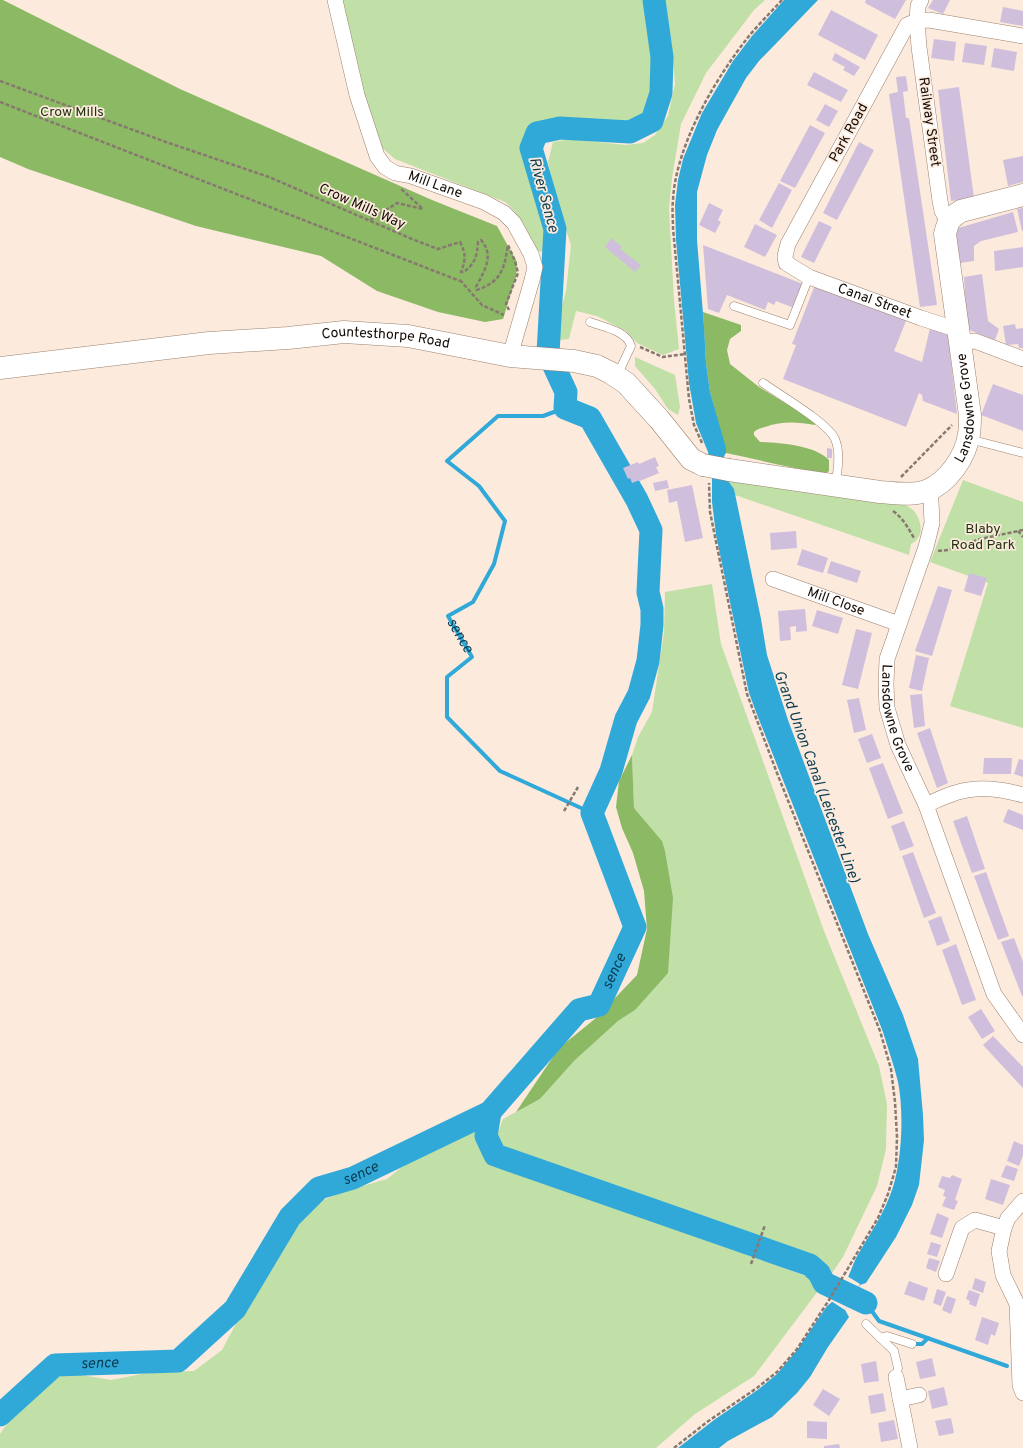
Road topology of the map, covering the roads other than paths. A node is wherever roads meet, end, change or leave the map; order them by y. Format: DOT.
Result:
graph roads {
  1 [pos="335,0"];
  2 [pos="921,0"];
  3 [pos="917,21"];
  4 [pos="1023,36"];
  5 [pos="1023,195"];
  6 [pos="948,222"];
  7 [pos="793,268"];
  8 [pos="809,277"];
  9 [pos="734,306"];
  10 [pos="590,322"];
  11 [pos="959,336"];
  12 [pos="510,356"];
  13 [pos="1023,359"];
  14 [pos="0,368"];
  15 [pos="616,376"];
  16 [pos="763,383"];
  17 [pos="968,439"];
  18 [pos="1023,453"];
  19 [pos="835,486"];
  20 [pos="927,491"];
  21 [pos="773,579"];
  22 [pos="899,624"];
  23 [pos="1023,795"];
  24 [pos="926,805"];
  25 [pos="1023,1035"];
  26 [pos="1023,1201"];
  27 [pos="1004,1228"];
  28 [pos="946,1274"];
  29 [pos="866,1324"];
  30 [pos="880,1338"];
  31 [pos="912,1344"];
  32 [pos="896,1377"];
  33 [pos="1023,1393"];
  34 [pos="919,1395"];
  35 [pos="900,1399"];
  36 [pos="910,1448"];
  1 -- 12 [label="street, Mill Lane"];
  2 -- 3 [label="street"];
  3 -- 4 [label="street"];
  3 -- 6 [label="street, Railway Street"];
  3 -- 7 [label="street, Park Road"];
  5 -- 6 [label="street"];
  6 -- 11 [label="street, Lansdowne Grove"];
  7 -- 8 [label="street, Canal Street"];
  8 -- 9 [label="lane"];
  8 -- 11 [label="street, Canal Street"];
  10 -- 15 [label="lane"];
  11 -- 13 [label="street, Canal Street"];
  11 -- 17 [label="street, Lansdowne Grove"];
  12 -- 14 [label="street, Countesthorpe Road"];
  12 -- 15 [label="street, Countesthorpe Road"];
  15 -- 19 [label="street, Countesthorpe Road, bridge"];
  16 -- 19 [label="lane"];
  17 -- 18 [label="lane"];
  17 -- 20 [label="street, Lansdowne Grove"];
  19 -- 20 [label="street, Countesthorpe Road"];
  20 -- 22 [label="street, Lansdowne Grove"];
  21 -- 22 [label="street, Mill Close"];
  22 -- 24 [label="street, Lansdowne Grove"];
  23 -- 24 [label="street"];
  24 -- 25 [label="street, Lansdowne Grove"];
  26 -- 27 [label="street"];
  27 -- 28 [label="street"];
  27 -- 33 [label="street"];
  29 -- 30 [label="lane"];
  30 -- 31 [label="lane"];
  30 -- 32 [label="lane"];
  32 -- 35 [label="street"];
  34 -- 35 [label="street"];
  35 -- 36 [label="street"];
}
